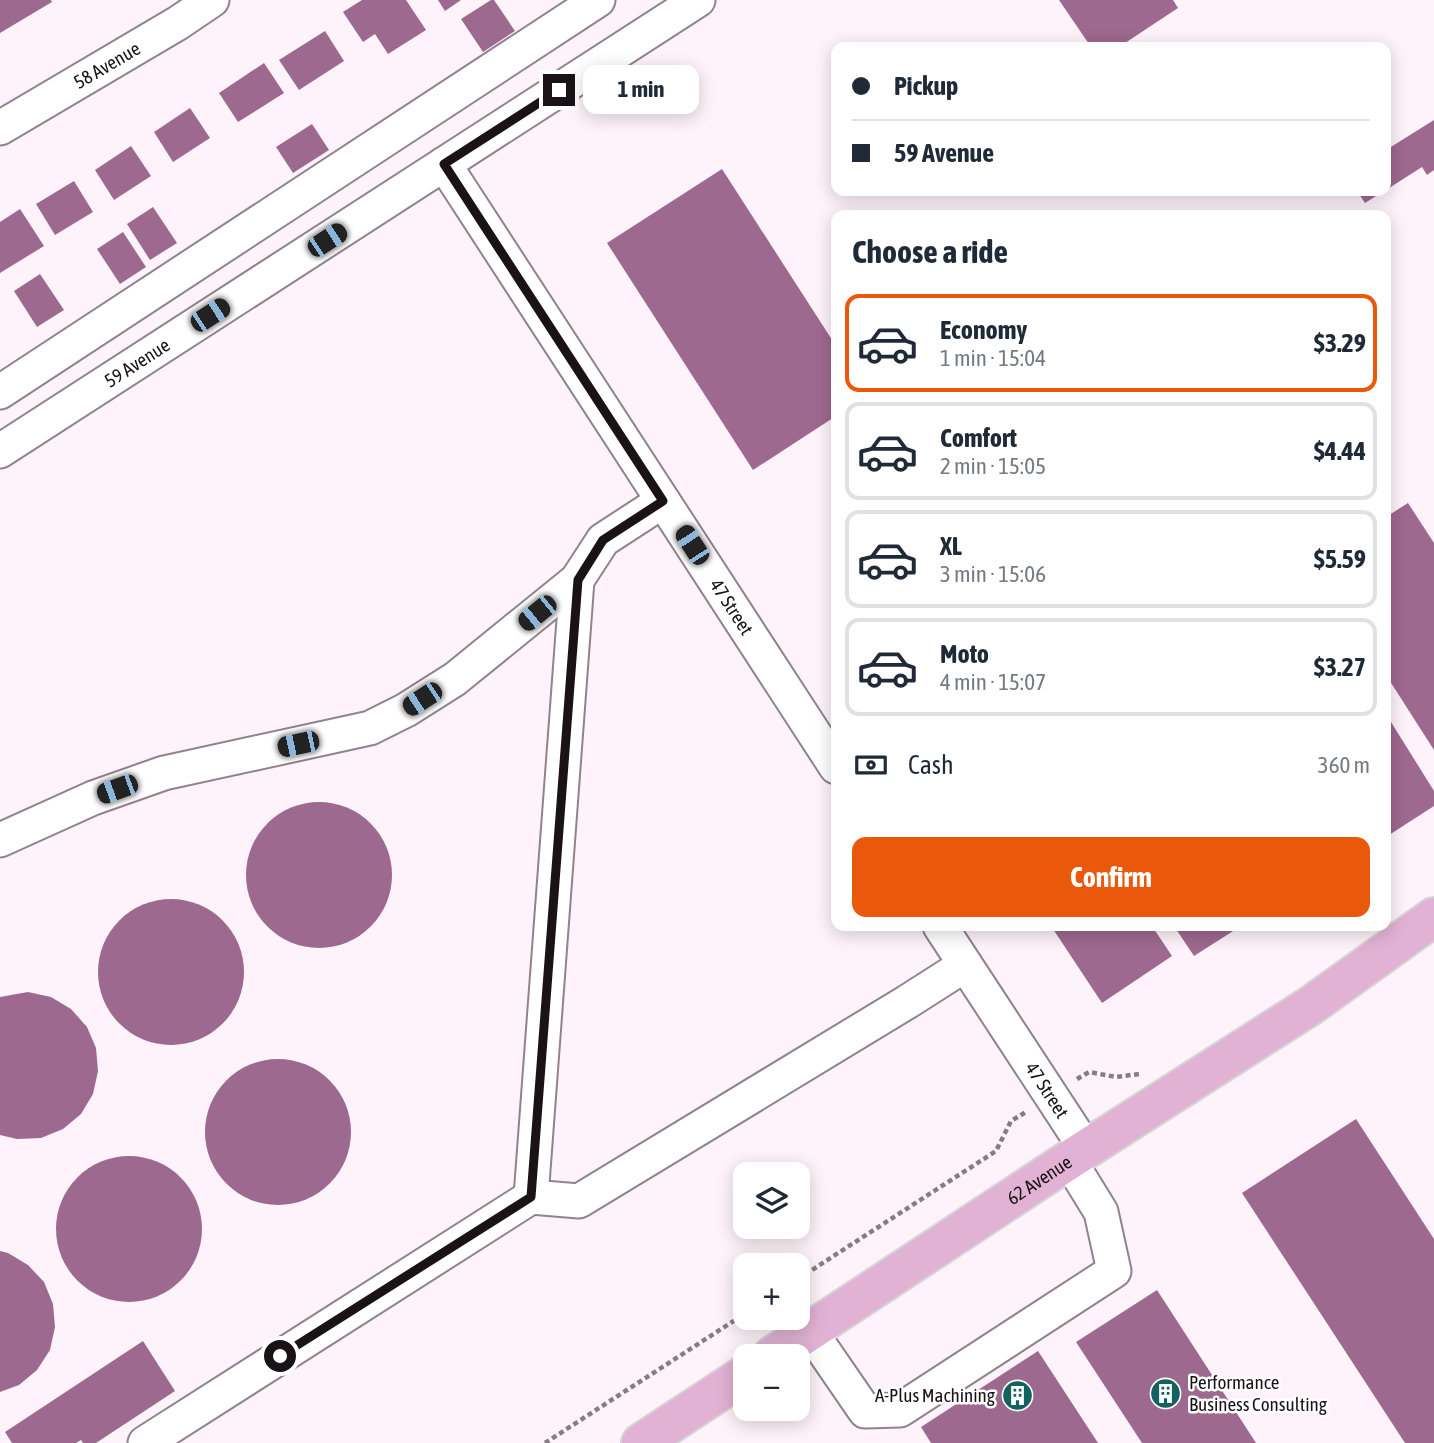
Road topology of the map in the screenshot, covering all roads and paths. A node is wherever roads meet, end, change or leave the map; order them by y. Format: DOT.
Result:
graph roads {
  1 [pos="212,0"];
  2 [pos="598,0"];
  3 [pos="698,0"];
  4 [pos="170,11"];
  5 [pos="0,128"];
  6 [pos="444,164"];
  7 [pos="0,392"];
  8 [pos="0,451"];
  9 [pos="663,501"];
  10 [pos="578,580"];
  11 [pos="831,759"];
  12 [pos="0,840"];
  13 [pos="1434,917"];
  14 [pos="943,931"];
  15 [pos="1434,944"];
  16 [pos="965,965"];
  17 [pos="1310,1006"];
  18 [pos="1011,1121"];
  19 [pos="1078,1155"];
  20 [pos="531,1197"];
  21 [pos="810,1271"];
  22 [pos="733,1321"];
  23 [pos="810,1331"];
  24 [pos="790,1344"];
  25 [pos="733,1383"];
  26 [pos="145,1443"];
  27 [pos="545,1443"];
  28 [pos="641,1443"];
  1 -- 4 [label="street, 58 Avenue"];
  2 -- 7 [label="street"];
  3 -- 6 [label="street, 59 Avenue"];
  4 -- 5 [label="street, 58 Avenue"];
  6 -- 8 [label="street, 59 Avenue"];
  6 -- 9 [label="street, 47 Street"];
  9 -- 10 [label="street"];
  9 -- 11 [label="street, 47 Street"];
  10 -- 12 [label="street"];
  10 -- 20 [label="street"];
  13 -- 17 [label="main road, 62 Avenue"];
  14 -- 16 [label="street, 47 Street"];
  15 -- 17 [label="main road, 62 Avenue"];
  16 -- 19 [label="street, 47 Street"];
  16 -- 20 [label="street"];
  17 -- 19 [label="main road, 62 Avenue"];
  18 -- 21 [label="path"];
  19 -- 23 [label="main road, 62 Avenue"];
  19 -- 23 [label="street, 47 Street"];
  20 -- 26 [label="street"];
  22 -- 27 [label="path"];
  23 -- 24 [label="main road, 62 Avenue"];
  25 -- 28 [label="main road"];
}
